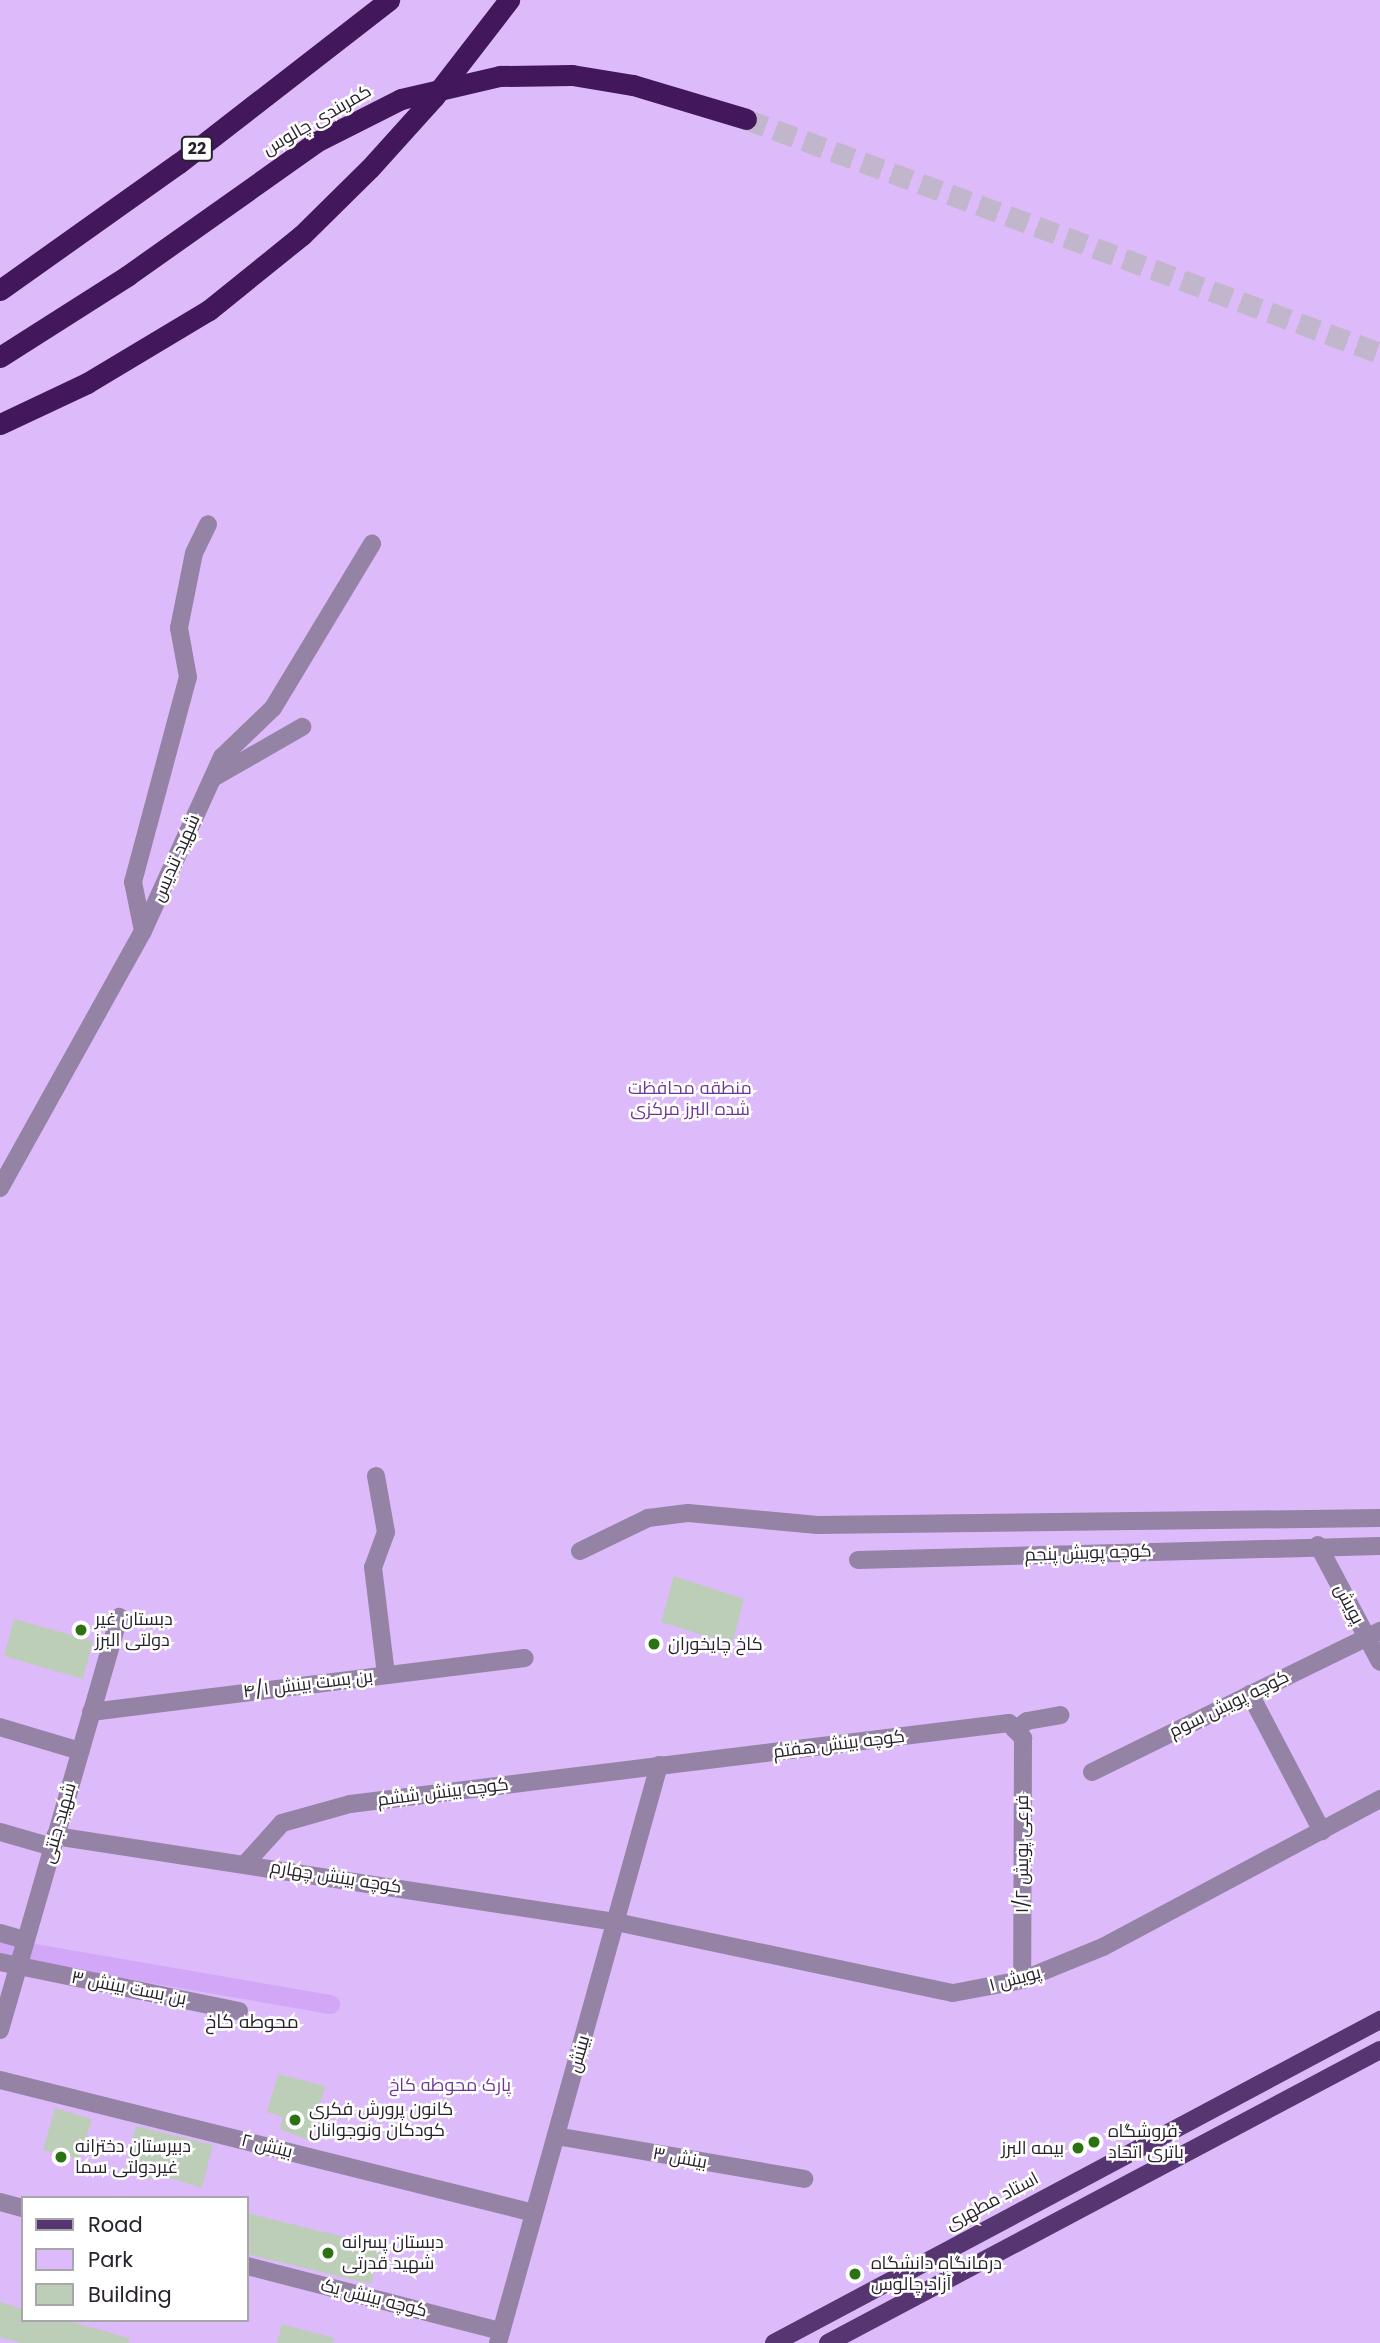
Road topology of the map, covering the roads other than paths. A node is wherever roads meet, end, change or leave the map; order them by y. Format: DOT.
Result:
graph roads {
  1 [pos="389,0"];
  2 [pos="509,0"];
  3 [pos="746,119"];
  4 [pos="0,290"];
  5 [pos="0,357"];
  6 [pos="0,424"];
  7 [pos="208,524"];
  8 [pos="372,544"];
  9 [pos="302,727"];
  10 [pos="213,778"];
  11 [pos="143,931"];
  12 [pos="0,1188"];
  13 [pos="376,1476"];
  14 [pos="1380,1518"];
  15 [pos="1318,1545"];
  16 [pos="1380,1546"];
  17 [pos="580,1551"];
  18 [pos="858,1560"];
  19 [pos="119,1617"];
  20 [pos="1373,1634"];
  21 [pos="525,1658"];
  22 [pos="1380,1662"];
  23 [pos="386,1674"];
  24 [pos="1250,1694"];
  25 [pos="91,1712"];
  26 [pos="1060,1715"];
  27 [pos="0,1727"];
  28 [pos="1015,1730"];
  29 [pos="80,1751"];
  30 [pos="659,1765"];
  31 [pos="1092,1772"];
  32 [pos="1380,1800"];
  33 [pos="1322,1830"];
  34 [pos="0,1832"];
  35 [pos="54,1841"];
  36 [pos="246,1863"];
  37 [pos="616,1922"];
  38 [pos="0,1933"];
  39 [pos="22,1953"];
  40 [pos="0,1962"];
  41 [pos="1021,1980"];
  42 [pos="239,2011"];
  43 [pos="1380,2020"];
  44 [pos="0,2030"];
  45 [pos="1380,2050"];
  46 [pos="0,2080"];
  47 [pos="556,2136"];
  48 [pos="804,2179"];
  49 [pos="0,2202"];
  50 [pos="21,2207"];
  51 [pos="534,2213"];
  52 [pos="248,2266"];
  53 [pos="500,2337"];
  54 [pos="774,2343"];
  55 [pos="828,2343"];
  1 -- 4 [label="highway, 22"];
  2 -- 6 [label="highway, bridge"];
  3 -- 5 [label="highway, کمربندی چالوس"];
  7 -- 11 [label="street"];
  8 -- 10 [label="street, شهید تندیس"];
  9 -- 10 [label="street"];
  10 -- 11 [label="street, شهید تندیس"];
  11 -- 12 [label="street, شهید تندیس"];
  13 -- 23 [label="street"];
  14 -- 17 [label="street"];
  15 -- 16 [label="street, کوچه پویش پنجم"];
  15 -- 18 [label="street, کوچه پویش پنجم"];
  15 -- 20 [label="street, پویش"];
  19 -- 25 [label="street, شهید جنتی"];
  20 -- 22 [label="street, پویش"];
  20 -- 24 [label="street, کوچه پویش سوم"];
  21 -- 23 [label="street, بن بست بینش ۴/۱"];
  23 -- 25 [label="street, بن بست بینش ۴/۱"];
  24 -- 31 [label="street, کوچه پویش سوم"];
  24 -- 33 [label="street"];
  25 -- 29 [label="street, شهید جنتی"];
  26 -- 28 [label="street"];
  27 -- 29 [label="street"];
  28 -- 30 [label="street, کوچه بینش هفتم"];
  28 -- 41 [label="street, فرعی پویش ۱/۲"];
  29 -- 35 [label="street, شهید جنتی"];
  30 -- 36 [label="street, کوچه بینش ششم"];
  30 -- 37 [label="street, بینش"];
  32 -- 33 [label="street, پویش ۱"];
  33 -- 41 [label="street, پویش ۱"];
  34 -- 35 [label="street, کوچه بینش چهارم"];
  35 -- 36 [label="street, کوچه بینش چهارم"];
  35 -- 39 [label="street, شهید جنتی"];
  36 -- 37 [label="street, کوچه بینش چهارم"];
  37 -- 41 [label="street, پویش ۱"];
  37 -- 47 [label="street, بینش"];
  38 -- 39 [label="street"];
  39 -- 40 [label="street"];
  39 -- 42 [label="street, بن بست بینش ۳"];
  39 -- 44 [label="street, شهید جنتی"];
  43 -- 54 [label="main road, استاد مطهری"];
  45 -- 55 [label="main road"];
  46 -- 51 [label="street, بینش ۲"];
  47 -- 48 [label="street, بینش ۳"];
  47 -- 51 [label="street, بینش"];
  49 -- 50 [label="street"];
  51 -- 53 [label="street, بینش"];
  52 -- 53 [label="street, کوچه بینش یک"];
}
